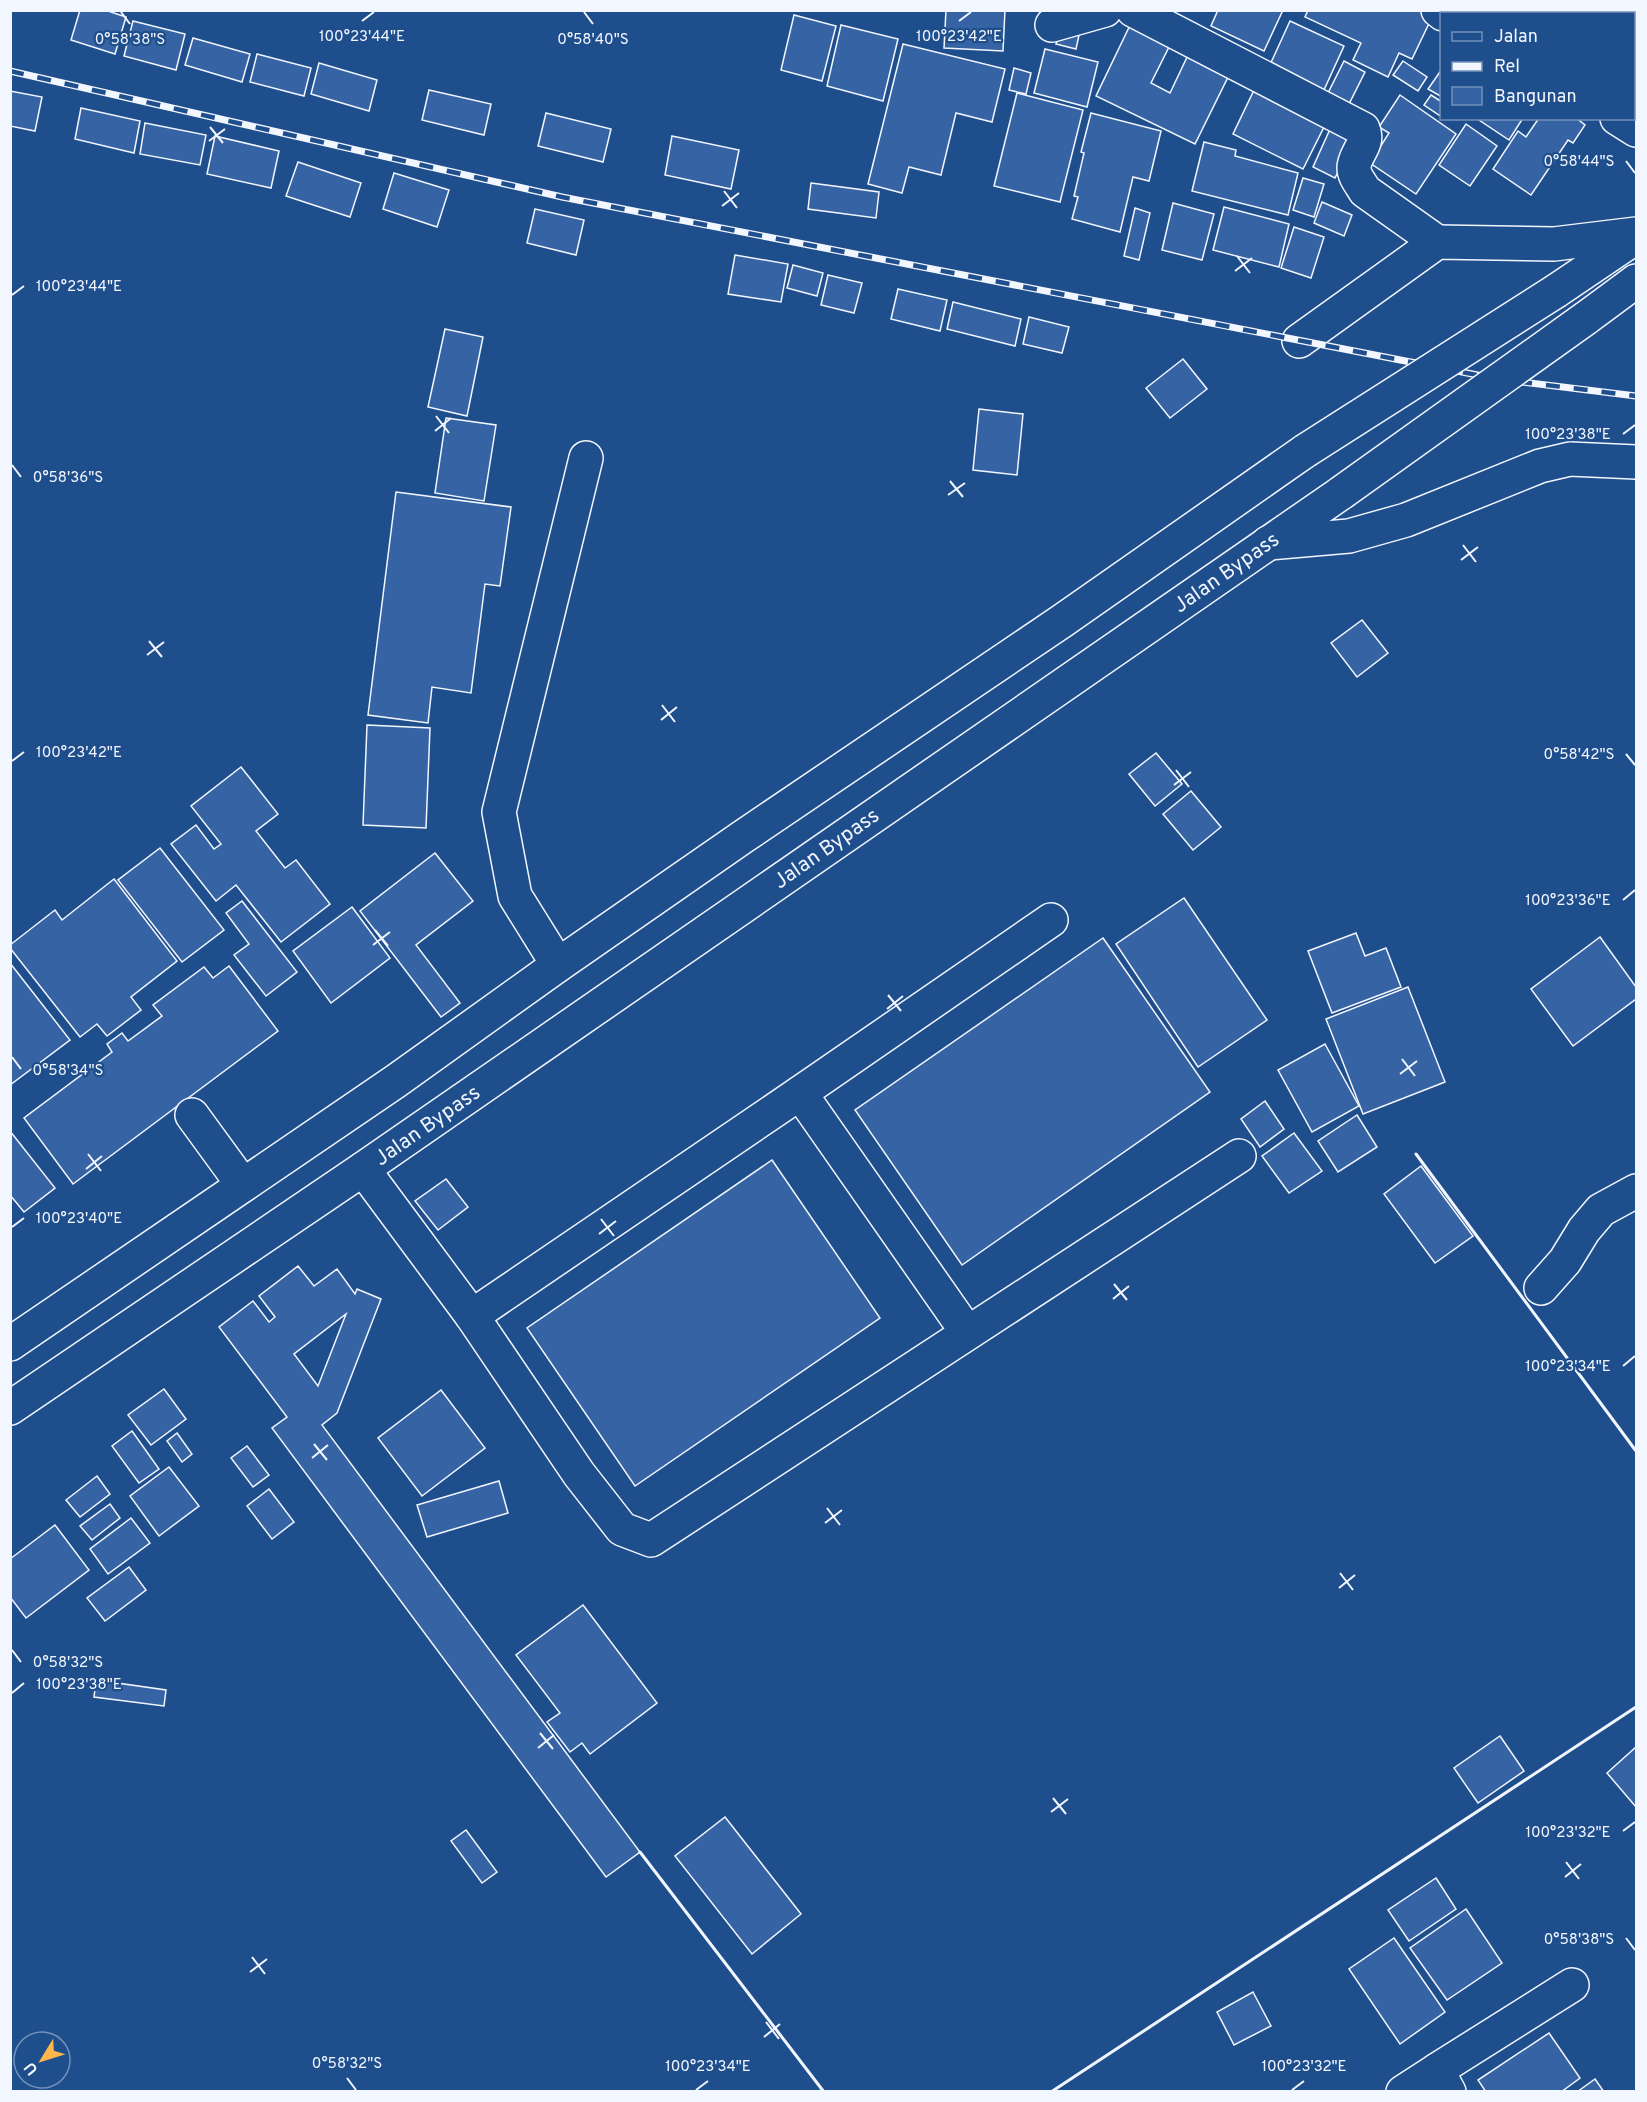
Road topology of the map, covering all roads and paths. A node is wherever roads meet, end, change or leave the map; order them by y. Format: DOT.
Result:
graph roads {
  1 [pos="1105,10"];
  2 [pos="1133,10"];
  3 [pos="1052,25"];
  4 [pos="1620,120"];
  5 [pos="1636,130"];
  6 [pos="1636,236"];
  7 [pos="1437,242"];
  8 [pos="1636,281"];
  9 [pos="1299,341"];
  10 [pos="586,458"];
  11 [pos="1636,462"];
  12 [pos="1268,543"];
  13 [pos="1051,920"];
  14 [pos="558,965"];
  15 [pos="800,1093"];
  16 [pos="192,1115"];
  17 [pos="1239,1156"];
  18 [pos="363,1170"];
  19 [pos="243,1185"];
  20 [pos="1636,1191"];
  21 [pos="1541,1288"];
  22 [pos="472,1316"];
  23 [pos="966,1332"];
  24 [pos="10,1344"];
  25 [pos="10,1408"];
  26 [pos="1572,1985"];
  27 [pos="1443,2080"];
  28 [pos="1403,2091"];
  1 -- 3 [label="main road"];
  2 -- 7 [label="main road"];
  4 -- 5 [label="main road"];
  6 -- 7 [label="main road"];
  6 -- 14 [label="main road, bridge"];
  7 -- 9 [label="main road"];
  8 -- 12 [label="main road, Jalan Bypass, bridge"];
  10 -- 14 [label="main road"];
  11 -- 12 [label="main road"];
  12 -- 18 [label="main road, Jalan Bypass"];
  13 -- 15 [label="main road"];
  14 -- 19 [label="main road"];
  15 -- 22 [label="main road"];
  15 -- 23 [label="main road"];
  16 -- 19 [label="main road"];
  17 -- 23 [label="main road"];
  18 -- 22 [label="main road"];
  18 -- 25 [label="main road, Jalan Bypass"];
  19 -- 24 [label="main road"];
  20 -- 21 [label="main road"];
  22 -- 23 [label="main road"];
  26 -- 27 [label="main road"];
  27 -- 28 [label="main road"];
}
